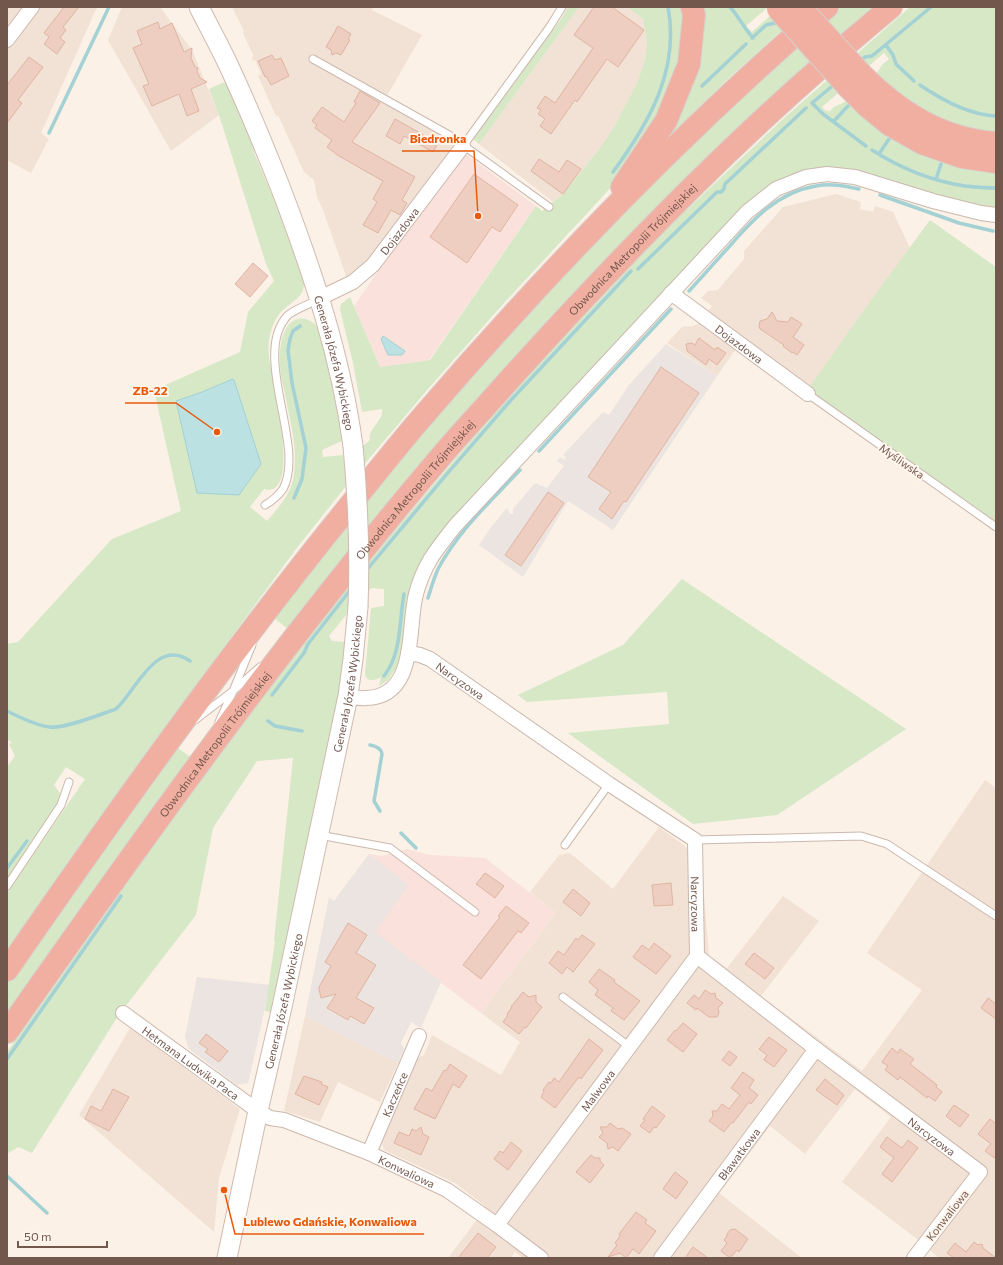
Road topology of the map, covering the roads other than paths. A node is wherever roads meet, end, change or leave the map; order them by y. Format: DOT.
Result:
graph roads {
  1 [pos="32,7"];
  2 [pos="199,7"];
  3 [pos="562,7"];
  4 [pos="692,7"];
  5 [pos="800,7"];
  6 [pos="827,7"];
  7 [pos="891,7"];
  8 [pos="777,8"];
  9 [pos="7,40"];
  10 [pos="313,59"];
  11 [pos="855,80"];
  12 [pos="996,143"];
  13 [pos="462,146"];
  14 [pos="996,162"];
  15 [pos="549,207"];
  16 [pos="996,215"];
  17 [pos="600,221"];
  18 [pos="671,293"];
  19 [pos="320,298"];
  20 [pos="808,394"];
  21 [pos="265,505"];
  22 [pos="996,527"];
  23 [pos="265,612"];
  24 [pos="296,636"];
  25 [pos="408,653"];
  26 [pos="233,691"];
  27 [pos="348,696"];
  28 [pos="168,741"];
  29 [pos="199,764"];
  30 [pos="69,782"];
  31 [pos="609,784"];
  32 [pos="319,835"];
  33 [pos="695,840"];
  34 [pos="565,845"];
  35 [pos="7,886"];
  36 [pos="476,912"];
  37 [pos="996,916"];
  38 [pos="697,956"];
  39 [pos="7,970"];
  40 [pos="563,997"];
  41 [pos="123,1013"];
  42 [pos="7,1032"];
  43 [pos="419,1036"];
  44 [pos="630,1047"];
  45 [pos="816,1049"];
  46 [pos="258,1111"];
  47 [pos="369,1153"];
  48 [pos="980,1172"];
  49 [pos="497,1225"];
  50 [pos="227,1258"];
  51 [pos="541,1258"];
  52 [pos="661,1258"];
  53 [pos="914,1258"];
  1 -- 9 [label="street"];
  2 -- 19 [label="main road, Generała Józefa Wybickiego"];
  3 -- 13 [label="lane"];
  4 -- 17 [label="highway"];
  5 -- 11 [label="highway, bridge"];
  6 -- 17 [label="highway"];
  7 -- 24 [label="highway, Obwodnica Metropolii Trójmiejskiej"];
  8 -- 11 [label="highway, bridge"];
  10 -- 13 [label="lane"];
  11 -- 12 [label="highway"];
  11 -- 14 [label="highway"];
  13 -- 15 [label="lane"];
  13 -- 19 [label="street, Dojazdowa"];
  16 -- 18 [label="street"];
  17 -- 23 [label="highway"];
  18 -- 20 [label="street, Dojazdowa"];
  18 -- 25 [label="street"];
  19 -- 21 [label="lane"];
  19 -- 27 [label="main road, Generała Józefa Wybickiego, bridge"];
  20 -- 22 [label="lane, Myśliwska"];
  23 -- 26 [label="lane"];
  23 -- 28 [label="highway"];
  24 -- 26 [label="lane"];
  24 -- 29 [label="highway, Obwodnica Metropolii Trójmiejskiej"];
  25 -- 27 [label="street"];
  25 -- 31 [label="street, Narcyzowa"];
  26 -- 28 [label="lane"];
  26 -- 29 [label="lane"];
  27 -- 32 [label="main road, Generała Józefa Wybickiego"];
  28 -- 39 [label="highway"];
  29 -- 42 [label="highway, Obwodnica Metropolii Trójmiejskiej"];
  30 -- 35 [label="lane"];
  31 -- 33 [label="street, Narcyzowa"];
  31 -- 34 [label="lane"];
  32 -- 36 [label="lane"];
  32 -- 46 [label="main road, Generała Józefa Wybickiego"];
  33 -- 37 [label="lane"];
  33 -- 38 [label="street, Narcyzowa"];
  38 -- 44 [label="street, Malwowa"];
  38 -- 45 [label="street, Narcyzowa"];
  40 -- 44 [label="lane"];
  41 -- 46 [label="street, Hetmana Ludwika Paca"];
  43 -- 47 [label="street, Kaczeńce"];
  44 -- 49 [label="street, Malwowa"];
  45 -- 48 [label="street, Narcyzowa"];
  45 -- 52 [label="street, Bławatkowa"];
  46 -- 47 [label="street, Konwaliowa"];
  46 -- 50 [label="main road, Generała Józefa Wybickiego"];
  47 -- 49 [label="street, Konwaliowa"];
  48 -- 53 [label="street, Konwaliowa"];
  49 -- 51 [label="street, Konwaliowa"];
}
